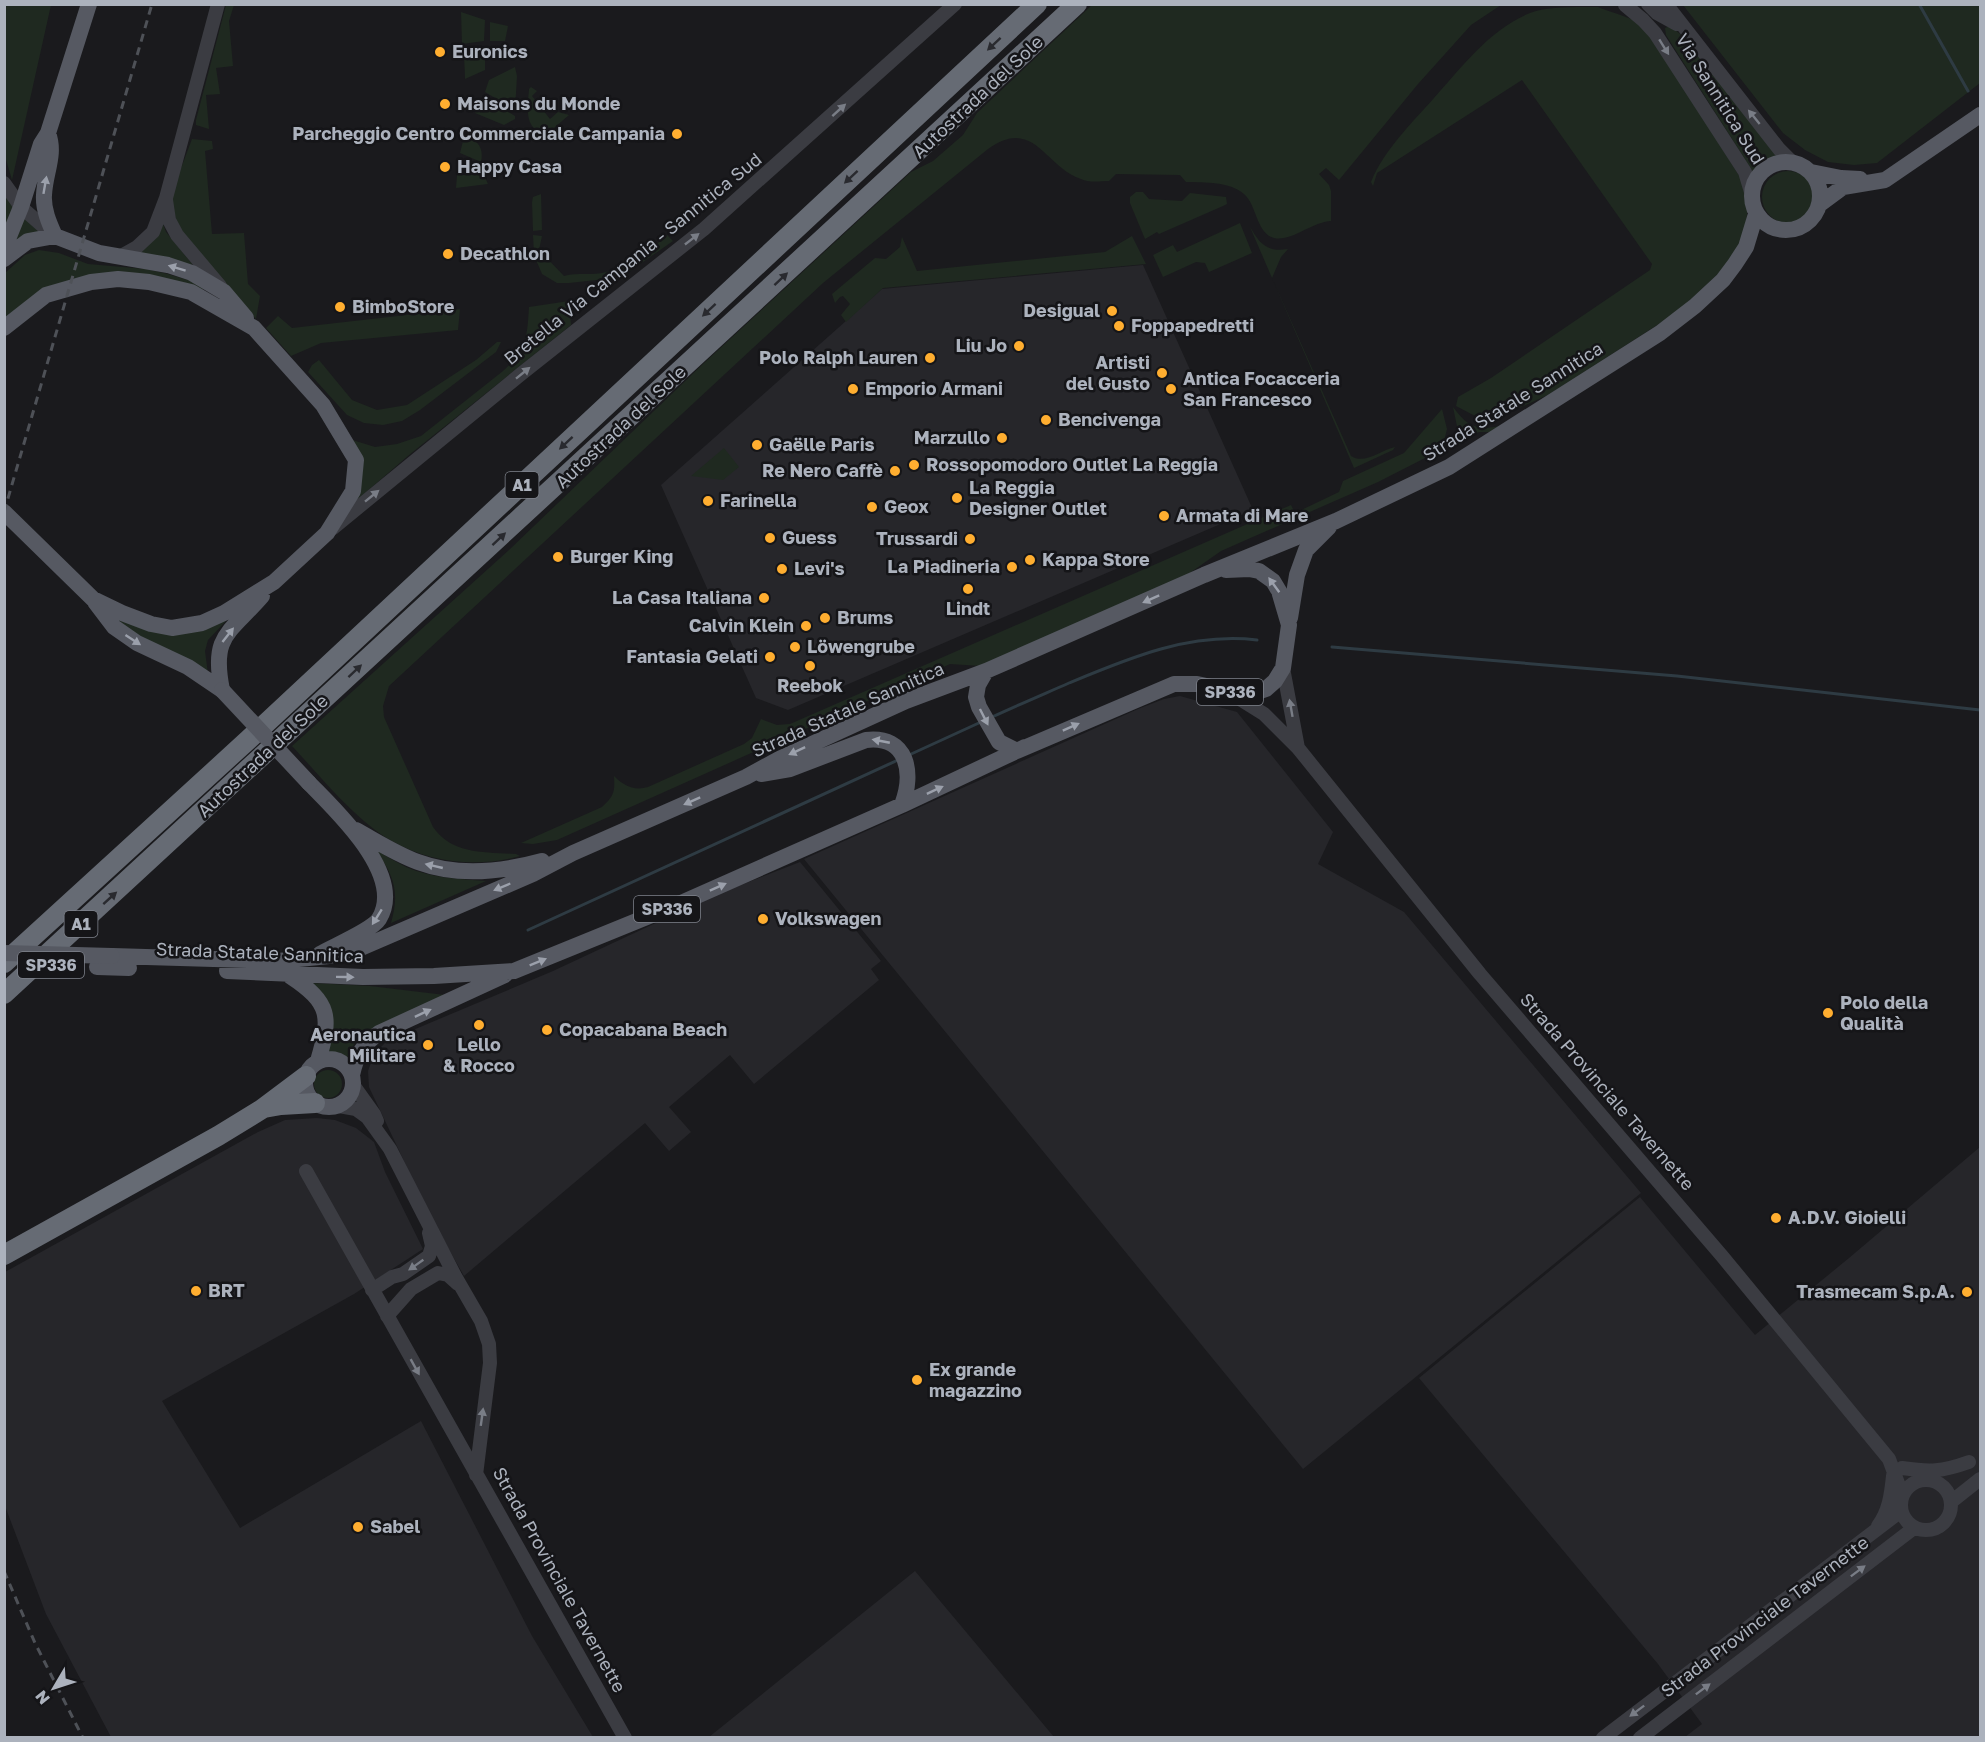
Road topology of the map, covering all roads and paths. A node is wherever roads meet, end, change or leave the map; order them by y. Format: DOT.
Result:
graph roads {
  1 [pos="89,4"];
  2 [pos="218,4"];
  3 [pos="955,4"];
  4 [pos="1037,4"];
  5 [pos="1077,4"];
  6 [pos="1613,4"];
  7 [pos="1648,4"];
  8 [pos="1666,4"];
  9 [pos="1625,5"];
  10 [pos="1686,30"];
  11 [pos="1980,115"];
  12 [pos="48,133"];
  13 [pos="1792,162"];
  14 [pos="1811,172"];
  15 [pos="1885,180"];
  16 [pos="4,183"];
  17 [pos="1751,192"];
  18 [pos="166,198"];
  19 [pos="1820,204"];
  20 [pos="21,207"];
  21 [pos="1756,214"];
  22 [pos="1774,228"];
  23 [pos="55,236"];
  24 [pos="1746,247"];
  25 [pos="4,249"];
  26 [pos="121,256"];
  27 [pos="4,260"];
  28 [pos="224,292"];
  29 [pos="4,328"];
  30 [pos="255,328"];
  31 [pos="4,512"];
  32 [pos="1336,521"];
  33 [pos="11,526"];
  34 [pos="327,533"];
  35 [pos="1204,575"];
  36 [pos="274,582"];
  37 [pos="93,598"];
  38 [pos="1289,625"];
  39 [pos="1283,668"];
  40 [pos="986,671"];
  41 [pos="222,690"];
  42 [pos="1230,692"];
  43 [pos="1298,748"];
  44 [pos="1021,749"];
  45 [pos="746,777"];
  46 [pos="902,805"];
  47 [pos="352,828"];
  48 [pos="573,852"];
  49 [pos="4,953"];
  50 [pos="317,956"];
  51 [pos="4,963"];
  52 [pos="514,971"];
  53 [pos="287,974"];
  54 [pos="4,994"];
  55 [pos="312,1069"];
  56 [pos="353,1081"];
  57 [pos="315,1103"];
  58 [pos="339,1106"];
  59 [pos="262,1109"];
  60 [pos="384,1140"];
  61 [pos="306,1171"];
  62 [pos="427,1222"];
  63 [pos="4,1255"];
  64 [pos="461,1287"];
  65 [pos="372,1290"];
  66 [pos="387,1316"];
  67 [pos="1980,1453"];
  68 [pos="1969,1462"];
  69 [pos="1894,1466"];
  70 [pos="476,1475"];
  71 [pos="1980,1479"];
  72 [pos="1934,1482"];
  73 [pos="1951,1502"];
  74 [pos="1901,1504"];
  75 [pos="1914,1528"];
  76 [pos="1873,1532"];
  77 [pos="625,1737"];
  78 [pos="1603,1737"];
  79 [pos="1640,1737"];
  1 -- 12 [label="main road"];
  2 -- 18 [label="street"];
  34 -- 3 [label="street, Bretella Via Campania - Sannitica Sud, one-way"];
  4 -- 51 [label="highway, Autostrada del Sole / A1, one-way"];
  54 -- 5 [label="highway, Autostrada del Sole / A1, one-way"];
  6 -- 9 [label="street, Via Sannitica Sud"];
  7 -- 10 [label="street, Via Sannitica Sud"];
  8 -- 10 [label="street, Via Sannitica Sud"];
  9 -- 17 [label="street, Via Sannitica Sud, one-way"];
  13 -- 10 [label="street, Via Sannitica Sud, one-way"];
  11 -- 15 [label="main road"];
  12 -- 20 [label="main road"];
  23 -- 12 [label="main road, one-way"];
  13 -- 14 [label="main road, Via Sannitica Sud"];
  13 -- 17 [label="main road, Via Sannitica Sud"];
  14 -- 15 [label="main road"];
  14 -- 19 [label="main road"];
  15 -- 19 [label="main road"];
  16 -- 20 [label="street"];
  17 -- 21 [label="main road, Via Sannitica Sud"];
  18 -- 26 [label="street"];
  18 -- 28 [label="street"];
  19 -- 22 [label="main road"];
  20 -- 23 [label="street"];
  20 -- 25 [label="main road"];
  21 -- 22 [label="main road"];
  21 -- 24 [label="main road, Strada Statale Sannitica"];
  22 -- 24 [label="main road, Strada Statale Sannitica"];
  23 -- 26 [label="main road"];
  23 -- 27 [label="main road"];
  24 -- 32 [label="main road, Strada Statale Sannitica"];
  28 -- 26 [label="main road, one-way"];
  28 -- 30 [label="main road"];
  29 -- 30 [label="main road"];
  30 -- 34 [label="main road"];
  31 -- 33 [label="main road"];
  32 -- 35 [label="main road, Strada Statale Sannitica"];
  32 -- 38 [label="main road"];
  33 -- 37 [label="main road"];
  34 -- 36 [label="main road"];
  38 -- 35 [label="main road, Strada Statale Sannitica / SP336, one-way"];
  35 -- 40 [label="main road, Strada Statale Sannitica, one-way"];
  36 -- 37 [label="main road"];
  41 -- 36 [label="main road, one-way"];
  37 -- 41 [label="main road, Strada Statale Sannitica, one-way"];
  38 -- 39 [label="main road, Strada Statale Sannitica / SP336"];
  39 -- 42 [label="main road, Strada Statale Sannitica / SP336"];
  43 -- 39 [label="street, Strada Provinciale Tavernette, one-way"];
  40 -- 44 [label="main road, one-way"];
  40 -- 45 [label="main road, Strada Statale Sannitica / SP336, one-way"];
  41 -- 47 [label="main road, Strada Statale Sannitica / SP336, bridge"];
  42 -- 43 [label="street, Strada Provinciale Tavernette"];
  44 -- 42 [label="main road, Strada Statale Sannitica / SP336, one-way"];
  43 -- 69 [label="street, Strada Provinciale Tavernette"];
  46 -- 44 [label="main road, Strada Statale Sannitica / SP336, one-way"];
  46 -- 45 [label="main road, one-way"];
  45 -- 48 [label="main road, Strada Statale Sannitica / SP336, one-way"];
  52 -- 46 [label="main road, Strada Statale Sannitica / SP336, one-way"];
  48 -- 47 [label="main road, Strada Statale Sannitica / SP336, one-way"];
  47 -- 50 [label="main road, Strada Statale Sannitica / SP336, one-way"];
  48 -- 50 [label="main road, Strada Statale Sannitica / SP336, one-way"];
  49 -- 50 [label="main road, Strada Statale Sannitica / SP336, bridge"];
  51 -- 53 [label="main road, Strada Statale Sannitica / SP336"];
  53 -- 52 [label="main road, Strada Statale Sannitica / SP336, one-way"];
  56 -- 52 [label="main road, Strada Statale Sannitica, one-way"];
  53 -- 55 [label="main road"];
  55 -- 56 [label="main road"];
  55 -- 57 [label="main road"];
  55 -- 59 [label="highway"];
  56 -- 58 [label="main road"];
  56 -- 60 [label="street, Strada Provinciale Tavernette"];
  57 -- 58 [label="main road"];
  57 -- 59 [label="highway"];
  58 -- 60 [label="street, Strada Provinciale Tavernette"];
  59 -- 63 [label="highway"];
  60 -- 62 [label="street, Strada Provinciale Tavernette"];
  61 -- 65 [label="street"];
  62 -- 64 [label="street, Strada Provinciale Tavernette"];
  62 -- 65 [label="street, one-way"];
  64 -- 66 [label="street"];
  70 -- 64 [label="street, Strada Provinciale Tavernette, one-way"];
  65 -- 66 [label="street"];
  66 -- 70 [label="street, one-way"];
  67 -- 68 [label="street, Strada Provinciale Tavernette"];
  68 -- 69 [label="street, Strada Provinciale Tavernette"];
  68 -- 72 [label="street, Strada Provinciale Tavernette"];
  69 -- 72 [label="street, Strada Provinciale Tavernette"];
  69 -- 74 [label="street, Strada Provinciale Tavernette"];
  69 -- 76 [label="street, Strada Provinciale Tavernette"];
  70 -- 77 [label="street, Strada Provinciale Tavernette"];
  71 -- 73 [label="street, Strada Provinciale Tavernette"];
  72 -- 73 [label="street"];
  72 -- 74 [label="street, Strada Provinciale Tavernette"];
  73 -- 75 [label="street, Strada Provinciale Tavernette"];
  74 -- 75 [label="street, Strada Provinciale Tavernette"];
  74 -- 76 [label="street, Strada Provinciale Tavernette"];
  79 -- 75 [label="street, Strada Provinciale Tavernette, one-way"];
  76 -- 78 [label="street, Strada Provinciale Tavernette, one-way"];
}
